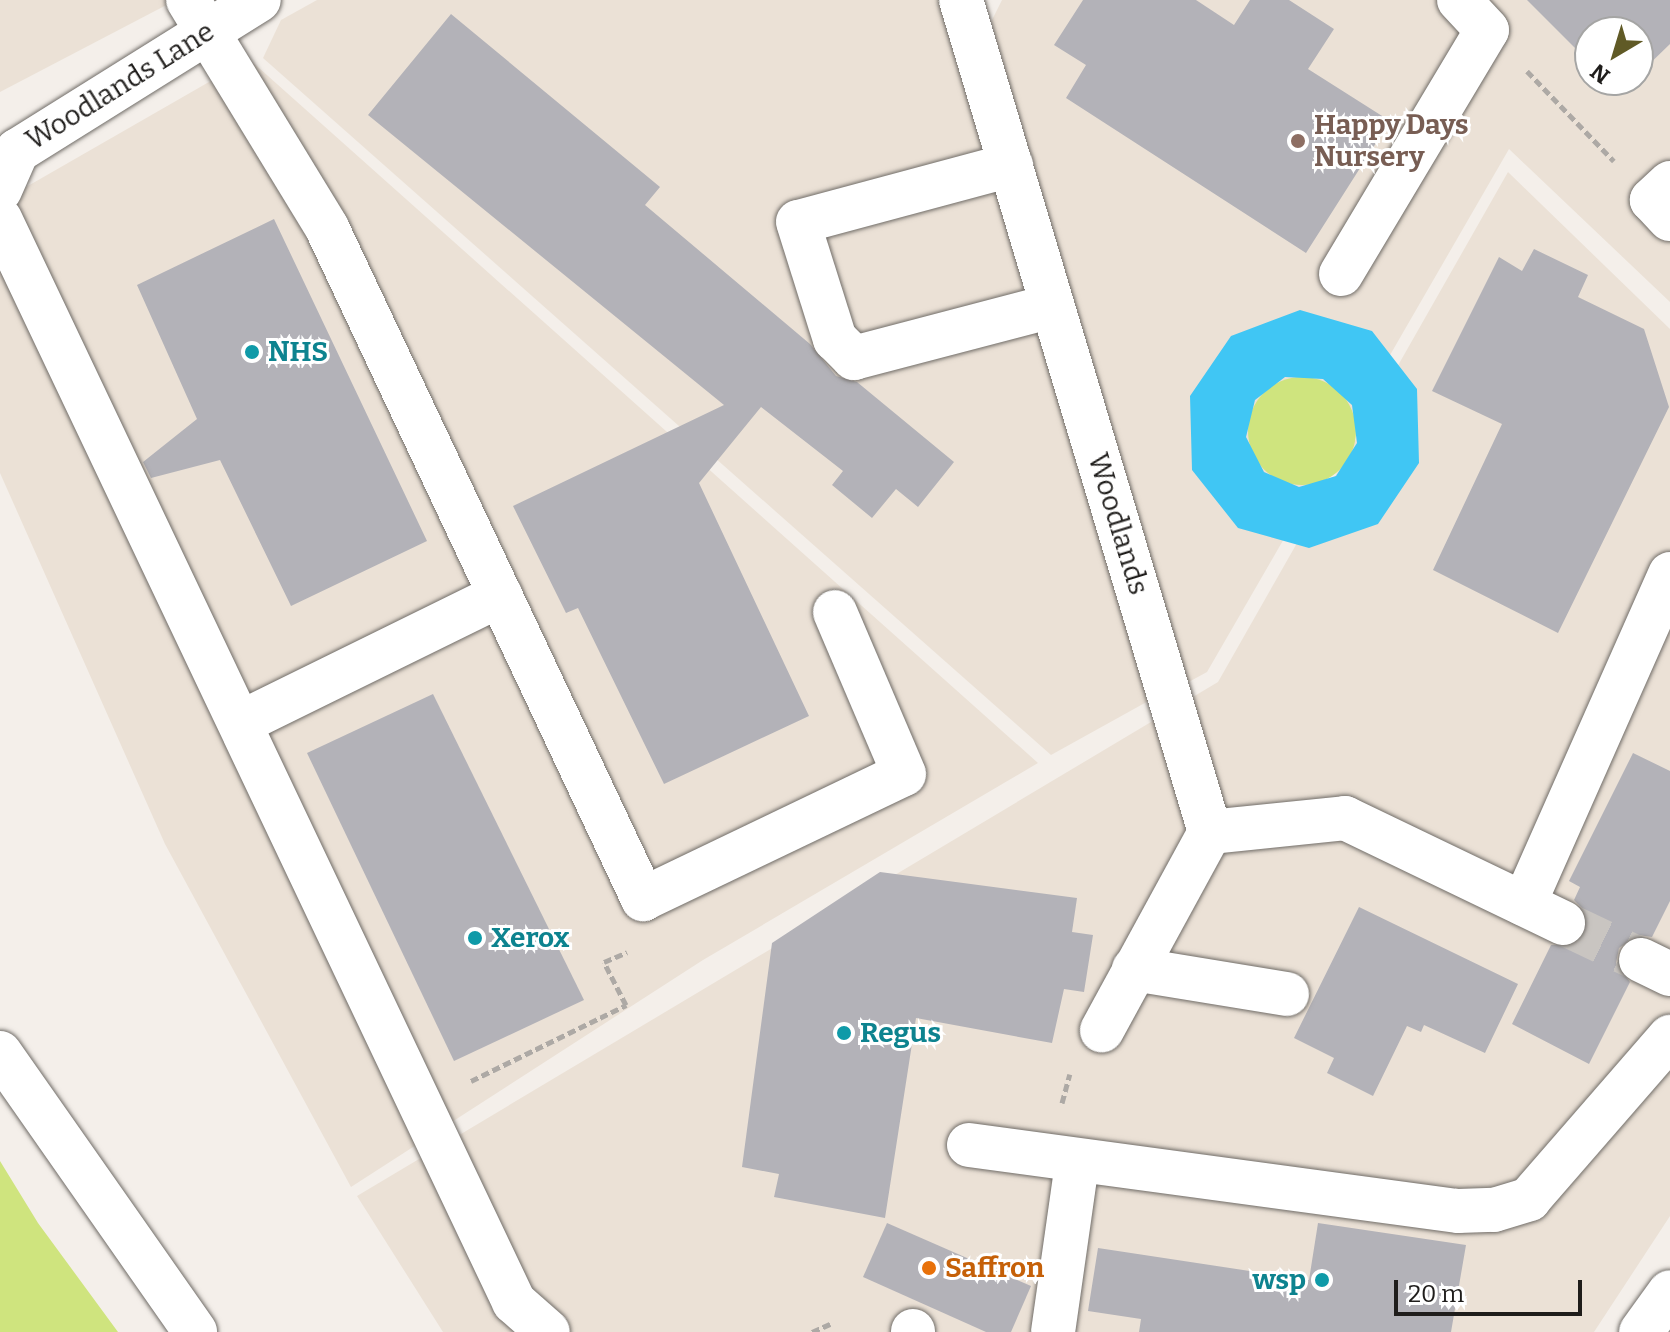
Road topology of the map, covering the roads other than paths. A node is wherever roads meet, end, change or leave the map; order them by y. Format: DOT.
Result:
graph roads {
  1 [pos="259,0"];
  2 [pos="966,4"];
  3 [pos="1473,15"];
  4 [pos="196,16"];
  5 [pos="1011,165"];
  6 [pos="0,190"];
  7 [pos="0,219"];
  8 [pos="1341,274"];
  9 [pos="1052,306"];
  10 [pos="1670,574"];
  11 [pos="500,595"];
  12 [pos="835,612"];
  13 [pos="240,723"];
  14 [pos="1210,832"];
  15 [pos="1524,904"];
  16 [pos="1563,923"];
  17 [pos="1134,969"];
  18 [pos="1287,994"];
  19 [pos="1102,1030"];
  20 [pos="1670,1037"];
  21 [pos="0,1053"];
  22 [pos="969,1145"];
  23 [pos="1062,1160"];
  24 [pos="1670,1292"];
  25 [pos="195,1332"];
  26 [pos="548,1332"];
  27 [pos="1053,1332"];
  28 [pos="1641,1332"];
  1 -- 4 [label="main road, Woodlands Lane"];
  2 -- 5 [label="main road, Woodlands"];
  3 -- 8 [label="main road"];
  4 -- 6 [label="main road, Woodlands Lane"];
  4 -- 11 [label="main road"];
  5 -- 9 [label="main road, Woodlands"];
  5 -- 9 [label="main road"];
  7 -- 13 [label="main road"];
  9 -- 14 [label="main road, Woodlands"];
  10 -- 15 [label="main road"];
  11 -- 12 [label="main road"];
  11 -- 13 [label="main road"];
  13 -- 26 [label="main road"];
  14 -- 15 [label="main road"];
  14 -- 17 [label="main road"];
  15 -- 16 [label="main road"];
  17 -- 18 [label="main road"];
  17 -- 19 [label="main road"];
  20 -- 23 [label="main road"];
  21 -- 25 [label="main road"];
  22 -- 23 [label="main road"];
  23 -- 27 [label="main road"];
  24 -- 28 [label="main road"];
}
